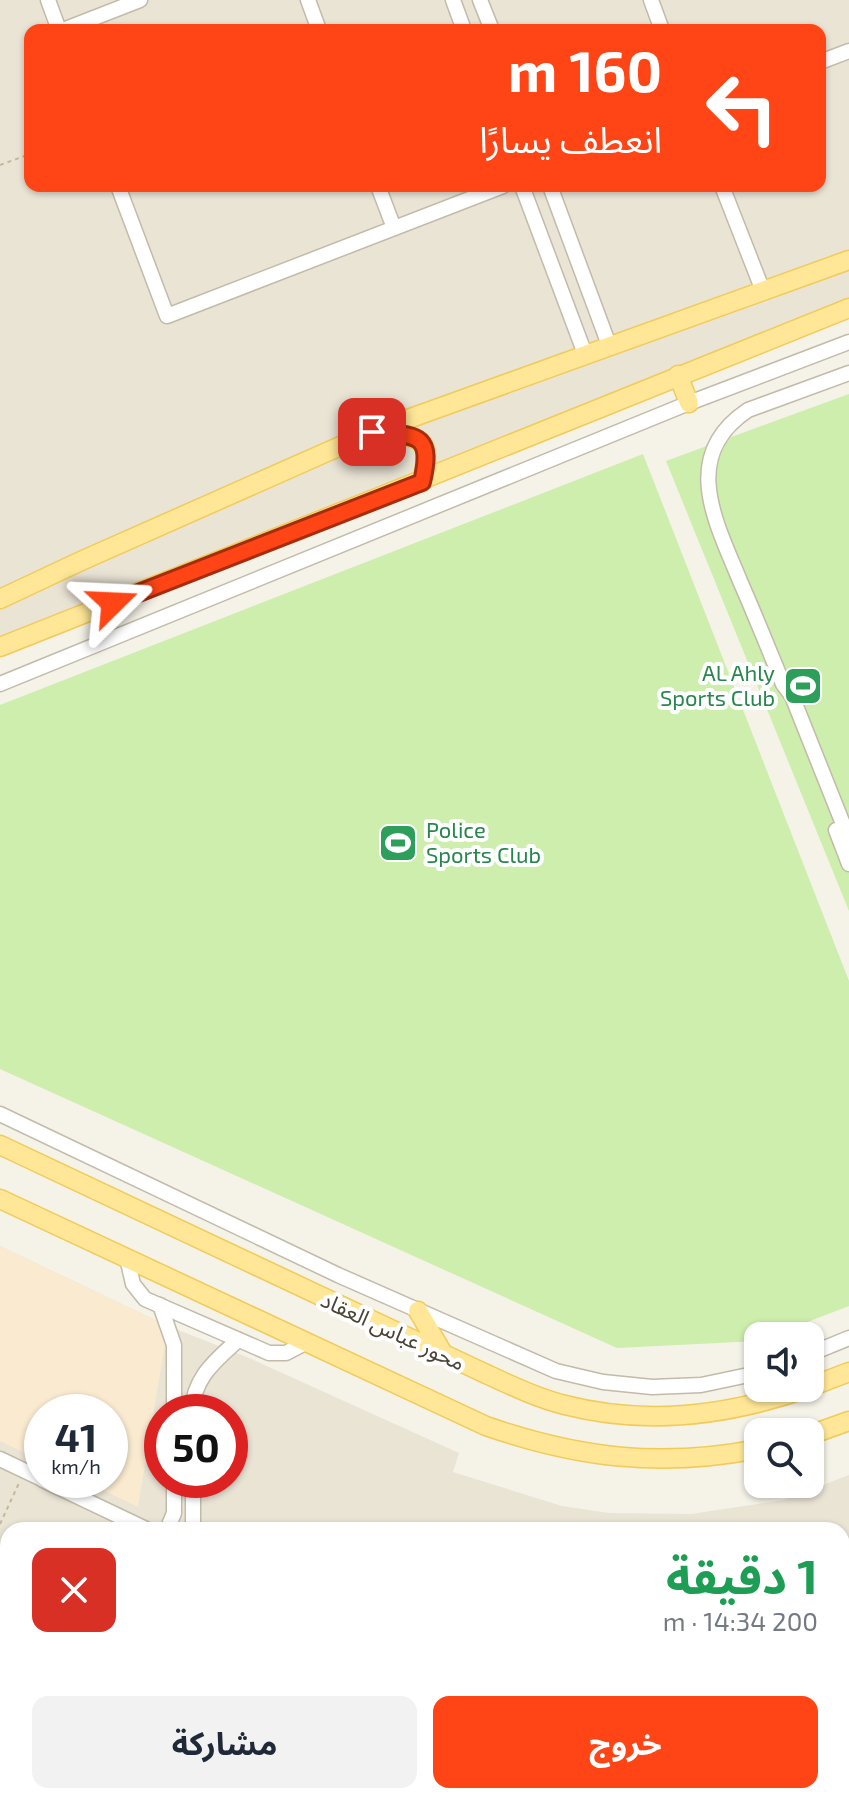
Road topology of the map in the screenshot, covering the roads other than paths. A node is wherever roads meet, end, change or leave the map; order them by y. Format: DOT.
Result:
graph roads {
  1 [pos="48,0"];
  2 [pos="140,0"];
  3 [pos="308,0"];
  4 [pos="453,0"];
  5 [pos="480,0"];
  6 [pos="651,0"];
  7 [pos="58,24"];
  8 [pos="77,24"];
  9 [pos="317,24"];
  10 [pos="462,24"];
  11 [pos="490,24"];
  12 [pos="660,24"];
  13 [pos="849,51"];
  14 [pos="826,60"];
  15 [pos="120,192"];
  16 [pos="380,192"];
  17 [pos="487,192"];
  18 [pos="524,192"];
  19 [pos="552,192"];
  20 [pos="724,192"];
  21 [pos="394,228"];
  22 [pos="849,260"];
  23 [pos="763,291"];
  24 [pos="849,308"];
  25 [pos="849,342"];
  26 [pos="609,345"];
  27 [pos="585,354"];
  28 [pos="849,373"];
  29 [pos="678,375"];
  30 [pos="689,403"];
  31 [pos="372,432"];
  32 [pos="422,482"];
  33 [pos="0,599"];
  34 [pos="0,647"];
  35 [pos="0,684"];
  36 [pos="783,684"];
  37 [pos="842,802"];
  38 [pos="849,839"];
  39 [pos="849,864"];
  40 [pos="0,1114"];
  41 [pos="0,1145"];
  42 [pos="0,1199"];
  43 [pos="127,1258"];
  44 [pos="160,1305"];
  45 [pos="418,1311"];
  46 [pos="849,1338"];
  47 [pos="238,1340"];
  48 [pos="307,1342"];
  49 [pos="824,1348"];
  50 [pos="444,1355"];
  51 [pos="849,1372"];
  52 [pos="744,1376"];
  53 [pos="824,1382"];
  54 [pos="174,1394"];
  55 [pos="195,1394"];
  56 [pos="763,1402"];
  57 [pos="849,1421"];
  58 [pos="824,1430"];
  59 [pos="744,1452"];
  60 [pos="0,1459"];
  61 [pos="24,1471"];
  62 [pos="81,1498"];
  63 [pos="174,1498"];
  64 [pos="193,1498"];
  65 [pos="131,1522"];
  66 [pos="170,1522"];
  67 [pos="193,1522"];
  1 -- 7 [label="street"];
  2 -- 8 [label="street"];
  3 -- 9 [label="street"];
  4 -- 10 [label="street"];
  5 -- 11 [label="street"];
  6 -- 12 [label="street"];
  13 -- 14 [label="street"];
  15 -- 21 [label="street"];
  16 -- 21 [label="street"];
  17 -- 21 [label="street"];
  18 -- 27 [label="street"];
  19 -- 26 [label="street"];
  20 -- 23 [label="street"];
  22 -- 23 [label="main road"];
  23 -- 26 [label="main road"];
  24 -- 29 [label="main road"];
  25 -- 30 [label="street"];
  26 -- 27 [label="main road"];
  27 -- 31 [label="main road"];
  28 -- 36 [label="street"];
  29 -- 30 [label="main road"];
  29 -- 32 [label="main road"];
  30 -- 35 [label="street"];
  31 -- 32 [label="main road"];
  31 -- 33 [label="main road"];
  32 -- 34 [label="main road"];
  36 -- 37 [label="street"];
  36 -- 39 [label="street"];
  37 -- 38 [label="street"];
  40 -- 45 [label="street"];
  41 -- 50 [label="main road, محور عباس العقاد"];
  42 -- 43 [label="main road"];
  43 -- 44 [label="street"];
  43 -- 48 [label="main road"];
  44 -- 47 [label="street"];
  44 -- 54 [label="street"];
  45 -- 50 [label="main road"];
  45 -- 52 [label="street"];
  46 -- 49 [label="street"];
  47 -- 48 [label="street"];
  47 -- 55 [label="street"];
  48 -- 59 [label="main road"];
  50 -- 56 [label="main road, محور عباس العقاد"];
  51 -- 53 [label="main road, محور عباس العقاد"];
  57 -- 58 [label="main road"];
  60 -- 61 [label="street"];
  62 -- 65 [label="street"];
  63 -- 66 [label="street"];
  64 -- 67 [label="street"];
}
